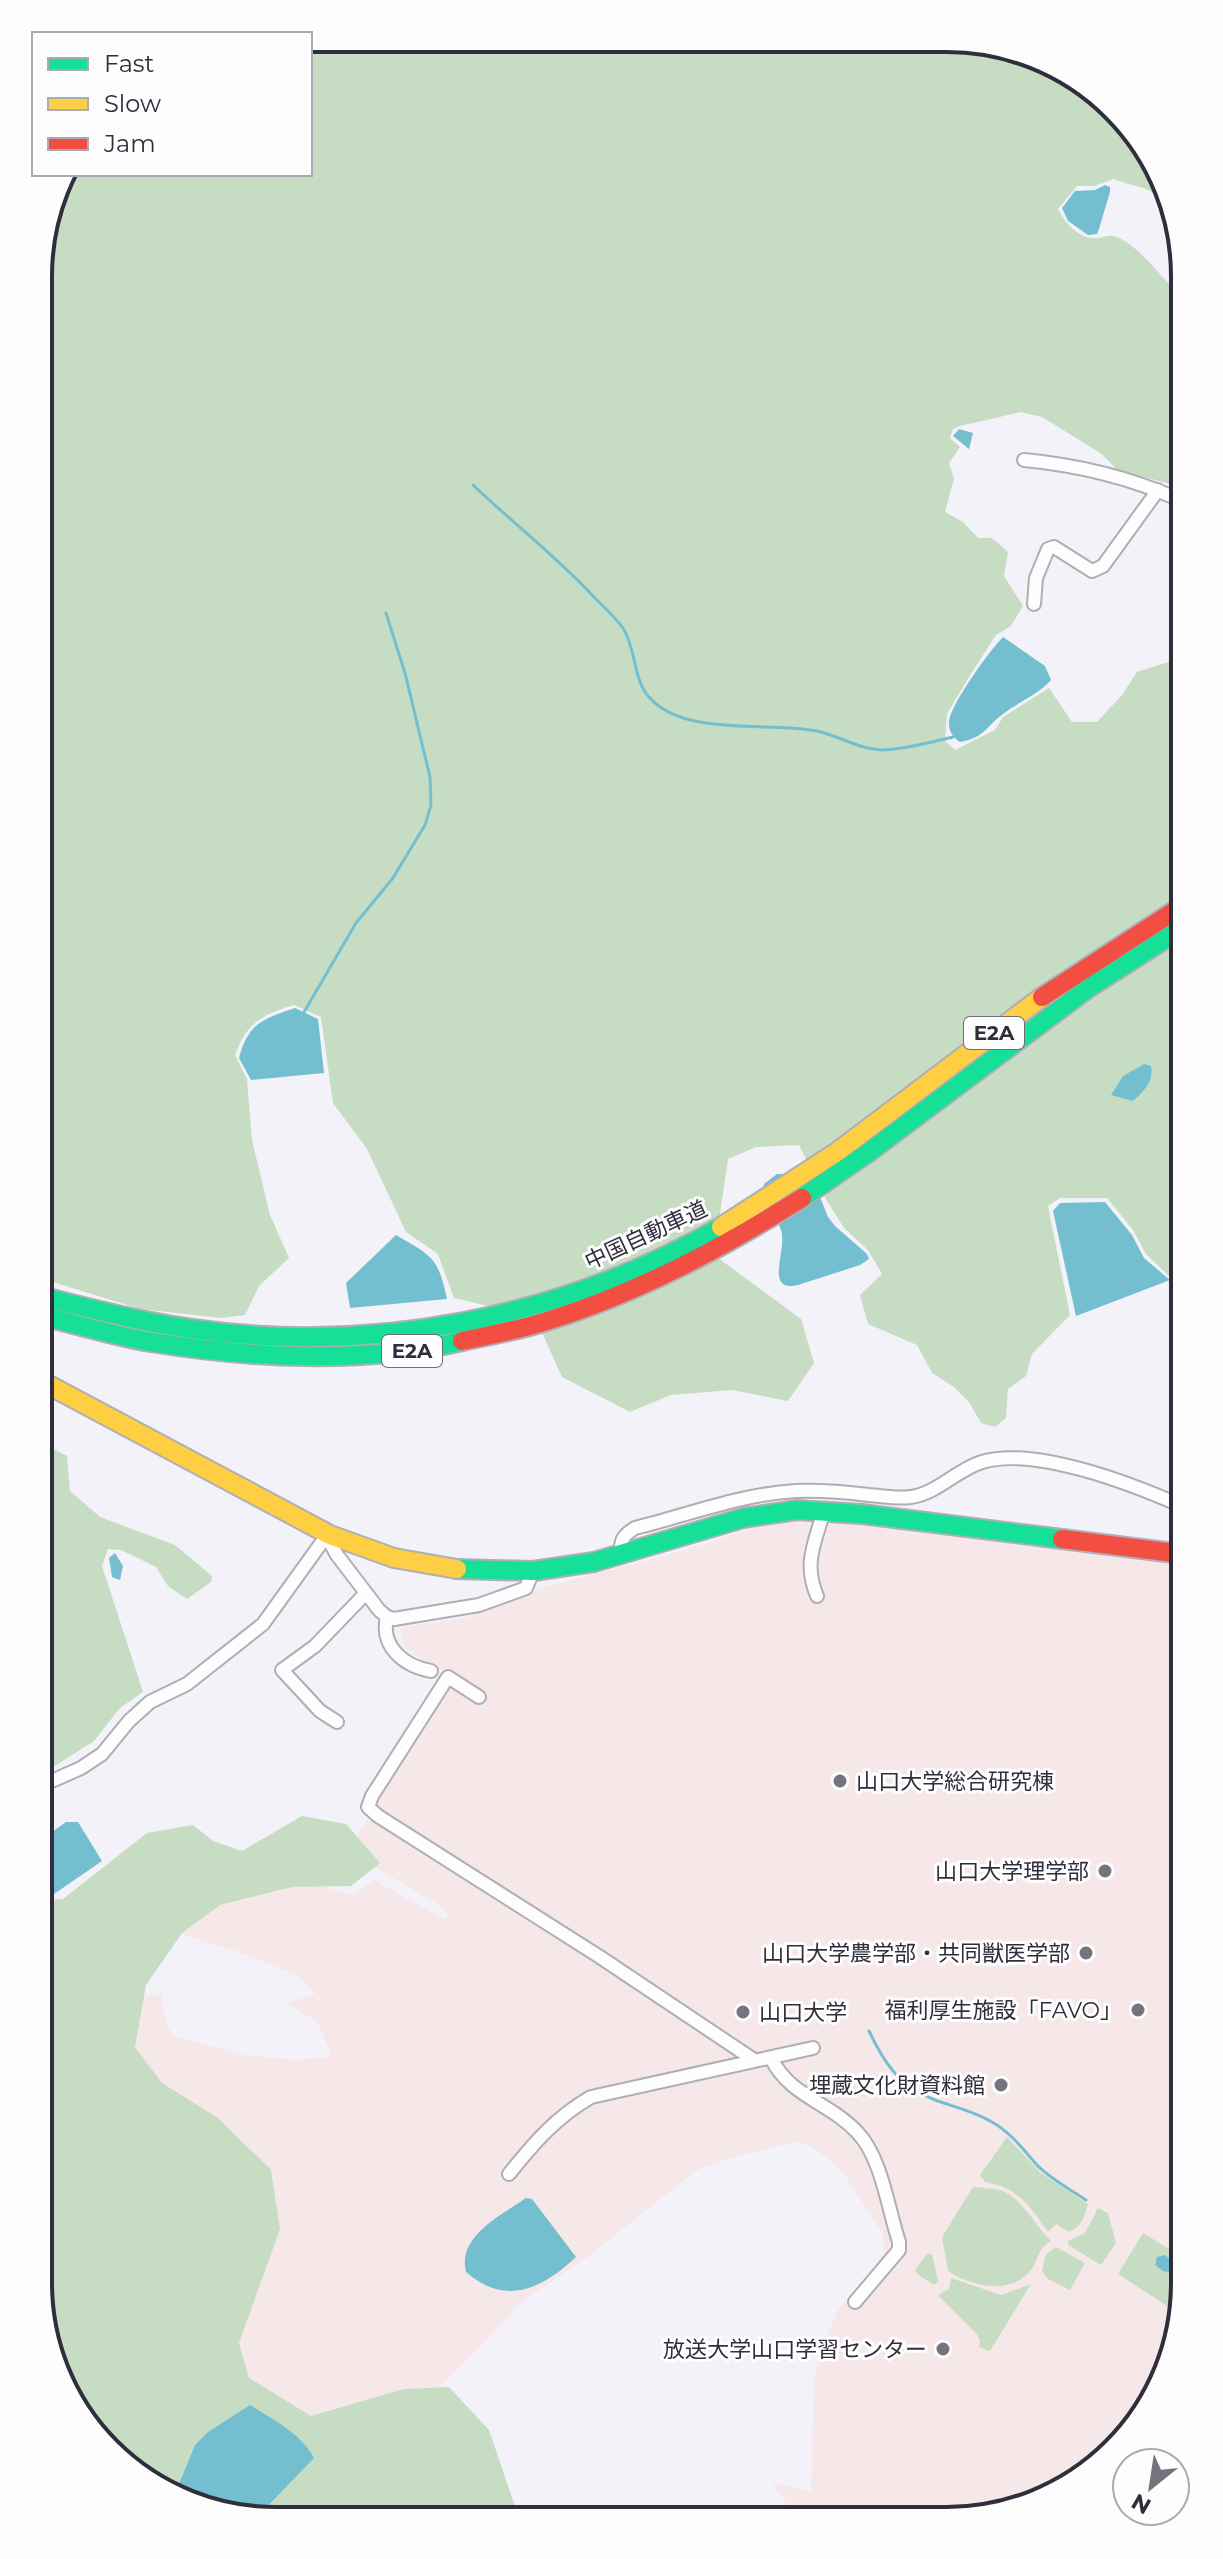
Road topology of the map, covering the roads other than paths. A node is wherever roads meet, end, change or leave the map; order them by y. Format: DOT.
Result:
graph roads {
  1 [pos="1024,460"];
  2 [pos="1158,490"];
  3 [pos="1171,496"];
  4 [pos="1034,604"];
  5 [pos="1171,913"];
  6 [pos="1171,935"];
  7 [pos="820,1175"];
  8 [pos="755,1218"];
  9 [pos="52,1299"];
  10 [pos="52,1318"];
  11 [pos="52,1387"];
  12 [pos="1171,1501"];
  13 [pos="824,1510"];
  14 [pos="329,1537"];
  15 [pos="1171,1553"];
  16 [pos="621,1556"];
  17 [pos="533,1571"];
  18 [pos="366,1593"];
  19 [pos="817,1596"];
  20 [pos="387,1617"];
  21 [pos="431,1671"];
  22 [pos="479,1697"];
  23 [pos="337,1722"];
  24 [pos="52,1781"];
  25 [pos="813,2048"];
  26 [pos="771,2058"];
  27 [pos="754,2060"];
  28 [pos="509,2174"];
  29 [pos="855,2302"];
  1 -- 2 [label="street"];
  2 -- 3 [label="street"];
  2 -- 4 [label="street"];
  5 -- 7 [label="main road, 中国自動車道 / E2A"];
  6 -- 7 [label="main road, 中国自動車道 / E2A"];
  7 -- 8 [label="main road, 中国自動車道 / E2A"];
  8 -- 9 [label="main road, 中国自動車道 / E2A"];
  8 -- 10 [label="main road, 中国自動車道 / E2A"];
  11 -- 14 [label="main road"];
  12 -- 16 [label="street"];
  13 -- 15 [label="main road"];
  13 -- 16 [label="main road"];
  13 -- 19 [label="street"];
  14 -- 17 [label="main road"];
  14 -- 18 [label="street"];
  14 -- 24 [label="street"];
  16 -- 17 [label="main road"];
  17 -- 20 [label="street"];
  18 -- 20 [label="street"];
  18 -- 23 [label="street"];
  20 -- 21 [label="street"];
  22 -- 27 [label="street"];
  25 -- 26 [label="street"];
  26 -- 27 [label="street"];
  26 -- 29 [label="street"];
  27 -- 28 [label="street"];
}
